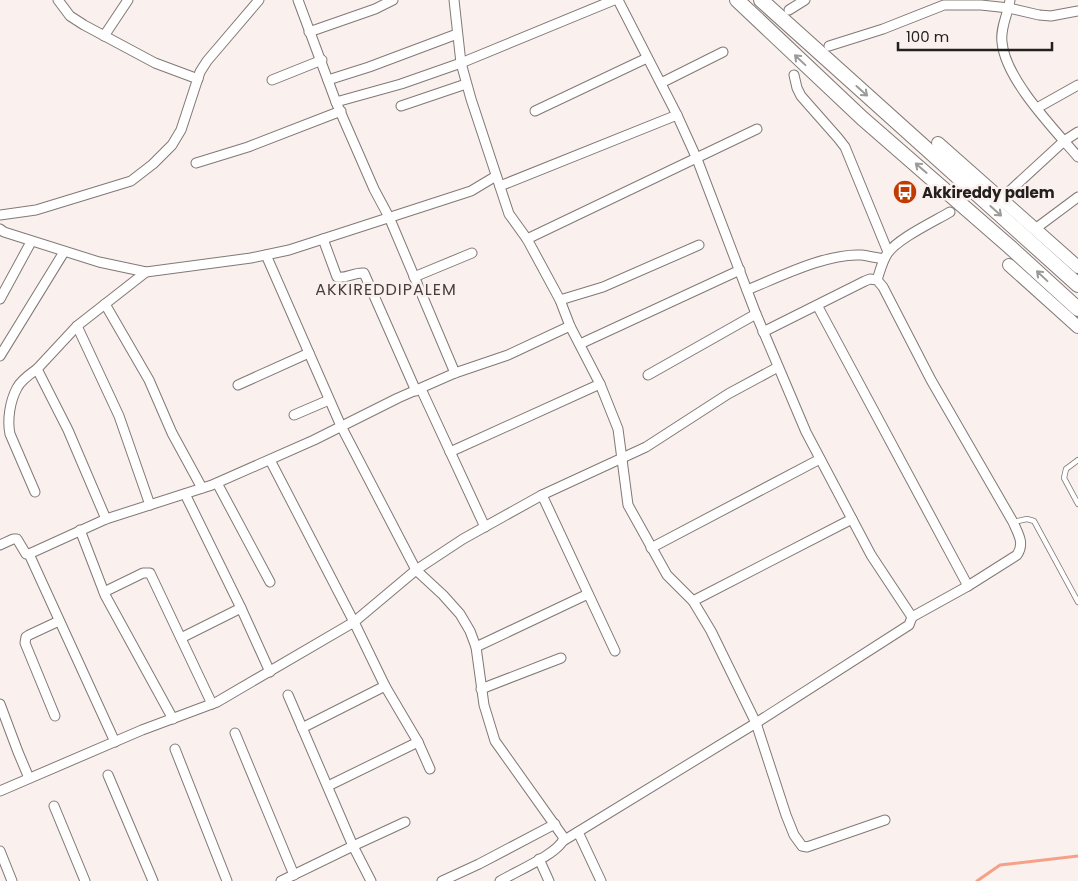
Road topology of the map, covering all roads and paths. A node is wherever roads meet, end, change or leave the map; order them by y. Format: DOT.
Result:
graph roads {
  1 [pos="58,0"];
  2 [pos="128,0"];
  3 [pos="259,0"];
  4 [pos="298,0"];
  5 [pos="393,0"];
  6 [pos="454,0"];
  7 [pos="614,0"];
  8 [pos="618,0"];
  9 [pos="737,0"];
  10 [pos="761,0"];
  11 [pos="805,0"];
  12 [pos="1009,4"];
  13 [pos="790,10"];
  14 [pos="1078,12"];
  15 [pos="309,32"];
  16 [pos="457,34"];
  17 [pos="104,36"];
  18 [pos="829,46"];
  19 [pos="723,52"];
  20 [pos="647,58"];
  21 [pos="322,60"];
  22 [pos="461,63"];
  23 [pos="794,75"];
  24 [pos="198,79"];
  25 [pos="272,80"];
  26 [pos="328,80"];
  27 [pos="661,83"];
  28 [pos="466,84"];
  29 [pos="1078,85"];
  30 [pos="336,102"];
  31 [pos="401,106"];
  32 [pos="1037,108"];
  33 [pos="535,111"];
  34 [pos="340,112"];
  35 [pos="677,115"];
  36 [pos="758,129"];
  37 [pos="1078,132"];
  38 [pos="1064,141"];
  39 [pos="938,143"];
  40 [pos="1078,157"];
  41 [pos="697,159"];
  42 [pos="196,163"];
  43 [pos="496,176"];
  44 [pos="500,186"];
  45 [pos="1078,197"];
  46 [pos="1001,199"];
  47 [pos="950,212"];
  48 [pos="0,215"];
  49 [pos="389,217"];
  50 [pos="0,229"];
  51 [pos="1035,229"];
  52 [pos="323,239"];
  53 [pos="527,240"];
  54 [pos="31,242"];
  55 [pos="699,245"];
  56 [pos="64,252"];
  57 [pos="472,252"];
  58 [pos="266,255"];
  59 [pos="886,255"];
  60 [pos="1009,265"];
  61 [pos="1078,268"];
  62 [pos="740,270"];
  63 [pos="146,272"];
  64 [pos="414,277"];
  65 [pos="877,280"];
  66 [pos="1078,285"];
  67 [pos="747,290"];
  68 [pos="0,299"];
  69 [pos="560,300"];
  70 [pos="105,304"];
  71 [pos="817,305"];
  72 [pos="1078,309"];
  73 [pos="756,314"];
  74 [pos="77,326"];
  75 [pos="570,326"];
  76 [pos="1078,326"];
  77 [pos="763,332"];
  78 [pos="580,344"];
  79 [pos="309,353"];
  80 [pos="0,356"];
  81 [pos="778,367"];
  82 [pos="37,369"];
  83 [pos="455,373"];
  84 [pos="648,375"];
  85 [pos="600,384"];
  86 [pos="238,385"];
  87 [pos="418,390"];
  88 [pos="329,400"];
  89 [pos="294,415"];
  90 [pos="341,426"];
  91 [pos="450,452"];
  92 [pos="621,459"];
  93 [pos="270,460"];
  94 [pos="820,460"];
  95 [pos="1078,460"];
  96 [pos="217,483"];
  97 [pos="202,488"];
  98 [pos="36,492"];
  99 [pos="185,494"];
  100 [pos="542,495"];
  101 [pos="1078,504"];
  102 [pos="150,505"];
  103 [pos="106,519"];
  104 [pos="852,519"];
  105 [pos="1013,522"];
  106 [pos="484,527"];
  107 [pos="80,530"];
  108 [pos="0,544"];
  109 [pos="651,548"];
  110 [pos="29,554"];
  111 [pos="416,570"];
  112 [pos="270,582"];
  113 [pos="968,586"];
  114 [pos="104,592"];
  115 [pos="588,594"];
  116 [pos="693,601"];
  117 [pos="1078,602"];
  118 [pos="241,608"];
  119 [pos="912,617"];
  120 [pos="59,621"];
  121 [pos="354,622"];
  122 [pos="181,638"];
  123 [pos="476,646"];
  124 [pos="615,651"];
  125 [pos="561,658"];
  126 [pos="270,672"];
  127 [pos="385,686"];
  128 [pos="481,689"];
  129 [pos="288,695"];
  130 [pos="0,704"];
  131 [pos="212,704"];
  132 [pos="55,716"];
  133 [pos="173,719"];
  134 [pos="756,723"];
  135 [pos="302,728"];
  136 [pos="235,733"];
  137 [pos="115,742"];
  138 [pos="418,742"];
  139 [pos="174,749"];
  140 [pos="430,769"];
  141 [pos="108,775"];
  142 [pos="29,778"];
  143 [pos="328,786"];
  144 [pos="0,791"];
  145 [pos="54,806"];
  146 [pos="886,820"];
  147 [pos="405,822"];
  148 [pos="555,824"];
  149 [pos="578,832"];
  150 [pos="564,841"];
  151 [pos="353,846"];
  152 [pos="0,851"];
  153 [pos="539,859"];
  154 [pos="294,875"];
  155 [pos="12,881"];
  156 [pos="85,881"];
  157 [pos="153,881"];
  158 [pos="227,881"];
  159 [pos="280,881"];
  160 [pos="371,881"];
  161 [pos="442,881"];
  162 [pos="500,881"];
  163 [pos="549,881"];
  164 [pos="600,881"];
  1 -- 17 [label="street"];
  2 -- 17 [label="street"];
  3 -- 24 [label="street"];
  4 -- 15 [label="street"];
  5 -- 15 [label="street"];
  6 -- 16 [label="street"];
  7 -- 22 [label="street"];
  8 -- 20 [label="street"];
  72 -- 9 [label="main road, one-way"];
  10 -- 66 [label="main road, one-way"];
  11 -- 13 [label="street"];
  12 -- 14 [label="street"];
  12 -- 18 [label="street"];
  12 -- 32 [label="street"];
  15 -- 21 [label="street"];
  16 -- 22 [label="street"];
  16 -- 26 [label="street"];
  17 -- 24 [label="street"];
  19 -- 27 [label="street"];
  20 -- 27 [label="street"];
  20 -- 33 [label="street"];
  21 -- 25 [label="street"];
  21 -- 26 [label="street"];
  22 -- 28 [label="street"];
  22 -- 30 [label="street"];
  23 -- 59 [label="street"];
  24 -- 48 [label="street"];
  26 -- 30 [label="street"];
  27 -- 35 [label="street"];
  28 -- 31 [label="street"];
  28 -- 43 [label="street"];
  29 -- 32 [label="street"];
  30 -- 34 [label="street"];
  32 -- 38 [label="street"];
  34 -- 42 [label="street"];
  34 -- 49 [label="street"];
  35 -- 41 [label="street"];
  35 -- 44 [label="street"];
  36 -- 41 [label="street"];
  37 -- 38 [label="street"];
  38 -- 40 [label="street"];
  38 -- 46 [label="street"];
  39 -- 46 [label="street"];
  41 -- 53 [label="street"];
  41 -- 62 [label="street"];
  43 -- 44 [label="street"];
  43 -- 49 [label="street"];
  44 -- 53 [label="street"];
  45 -- 51 [label="street"];
  46 -- 51 [label="street"];
  47 -- 59 [label="street"];
  49 -- 52 [label="street"];
  49 -- 64 [label="street"];
  50 -- 54 [label="street"];
  51 -- 61 [label="street"];
  52 -- 58 [label="street"];
  52 -- 87 [label="street"];
  53 -- 69 [label="street"];
  54 -- 56 [label="street"];
  54 -- 68 [label="street"];
  55 -- 69 [label="street"];
  56 -- 63 [label="street"];
  56 -- 80 [label="street"];
  57 -- 64 [label="street"];
  58 -- 63 [label="street"];
  58 -- 79 [label="street"];
  59 -- 65 [label="street"];
  59 -- 67 [label="street"];
  60 -- 76 [label="street"];
  62 -- 67 [label="street"];
  62 -- 78 [label="street"];
  63 -- 70 [label="street"];
  64 -- 83 [label="street"];
  65 -- 71 [label="street"];
  65 -- 105 [label="street"];
  67 -- 73 [label="street"];
  69 -- 75 [label="street"];
  70 -- 74 [label="street"];
  70 -- 97 [label="street"];
  71 -- 77 [label="street"];
  71 -- 113 [label="street"];
  73 -- 77 [label="street"];
  73 -- 84 [label="street"];
  74 -- 82 [label="street"];
  74 -- 102 [label="street"];
  75 -- 78 [label="street"];
  75 -- 83 [label="street"];
  77 -- 81 [label="street"];
  78 -- 85 [label="street"];
  79 -- 86 [label="street"];
  79 -- 88 [label="street"];
  81 -- 92 [label="street"];
  81 -- 94 [label="street"];
  82 -- 98 [label="street"];
  82 -- 103 [label="street"];
  83 -- 87 [label="street"];
  85 -- 91 [label="street"];
  85 -- 92 [label="street"];
  87 -- 90 [label="street"];
  87 -- 91 [label="street"];
  88 -- 89 [label="street"];
  88 -- 90 [label="street"];
  90 -- 93 [label="street"];
  90 -- 111 [label="street"];
  91 -- 106 [label="street"];
  92 -- 100 [label="street"];
  92 -- 109 [label="street"];
  93 -- 96 [label="street"];
  93 -- 121 [label="street"];
  94 -- 104 [label="street"];
  94 -- 109 [label="street"];
  95 -- 101 [label="lane"];
  96 -- 97 [label="street"];
  96 -- 112 [label="street"];
  97 -- 99 [label="street"];
  99 -- 102 [label="street"];
  99 -- 118 [label="street"];
  100 -- 106 [label="street"];
  100 -- 115 [label="street"];
  102 -- 103 [label="street"];
  103 -- 107 [label="street"];
  104 -- 116 [label="street"];
  104 -- 119 [label="street"];
  105 -- 113 [label="street"];
  105 -- 117 [label="lane"];
  106 -- 111 [label="street"];
  107 -- 110 [label="street"];
  107 -- 114 [label="street"];
  108 -- 110 [label="street"];
  109 -- 116 [label="street"];
  110 -- 120 [label="street"];
  111 -- 121 [label="street"];
  111 -- 123 [label="street"];
  113 -- 119 [label="street"];
  114 -- 122 [label="street"];
  114 -- 133 [label="street"];
  115 -- 123 [label="street"];
  115 -- 124 [label="street"];
  116 -- 134 [label="street"];
  118 -- 122 [label="street"];
  118 -- 126 [label="street"];
  119 -- 134 [label="street"];
  120 -- 132 [label="street"];
  120 -- 137 [label="street"];
  121 -- 126 [label="street"];
  121 -- 127 [label="street"];
  122 -- 131 [label="street"];
  123 -- 128 [label="street"];
  125 -- 128 [label="street"];
  126 -- 131 [label="street"];
  127 -- 135 [label="street"];
  127 -- 138 [label="street"];
  128 -- 148 [label="street"];
  129 -- 135 [label="street"];
  130 -- 142 [label="street"];
  131 -- 133 [label="street"];
  133 -- 137 [label="street"];
  134 -- 146 [label="street"];
  134 -- 149 [label="street"];
  135 -- 143 [label="street"];
  136 -- 154 [label="street"];
  137 -- 142 [label="street"];
  138 -- 140 [label="street"];
  138 -- 143 [label="street"];
  139 -- 158 [label="street"];
  141 -- 157 [label="street"];
  142 -- 144 [label="street"];
  143 -- 151 [label="street"];
  145 -- 156 [label="street"];
  147 -- 151 [label="street"];
  148 -- 150 [label="street"];
  148 -- 161 [label="street"];
  149 -- 150 [label="street"];
  149 -- 164 [label="street"];
  150 -- 153 [label="street"];
  151 -- 154 [label="street"];
  151 -- 160 [label="street"];
  152 -- 155 [label="street"];
  153 -- 162 [label="street"];
  153 -- 163 [label="street"];
  154 -- 159 [label="street"];
}
